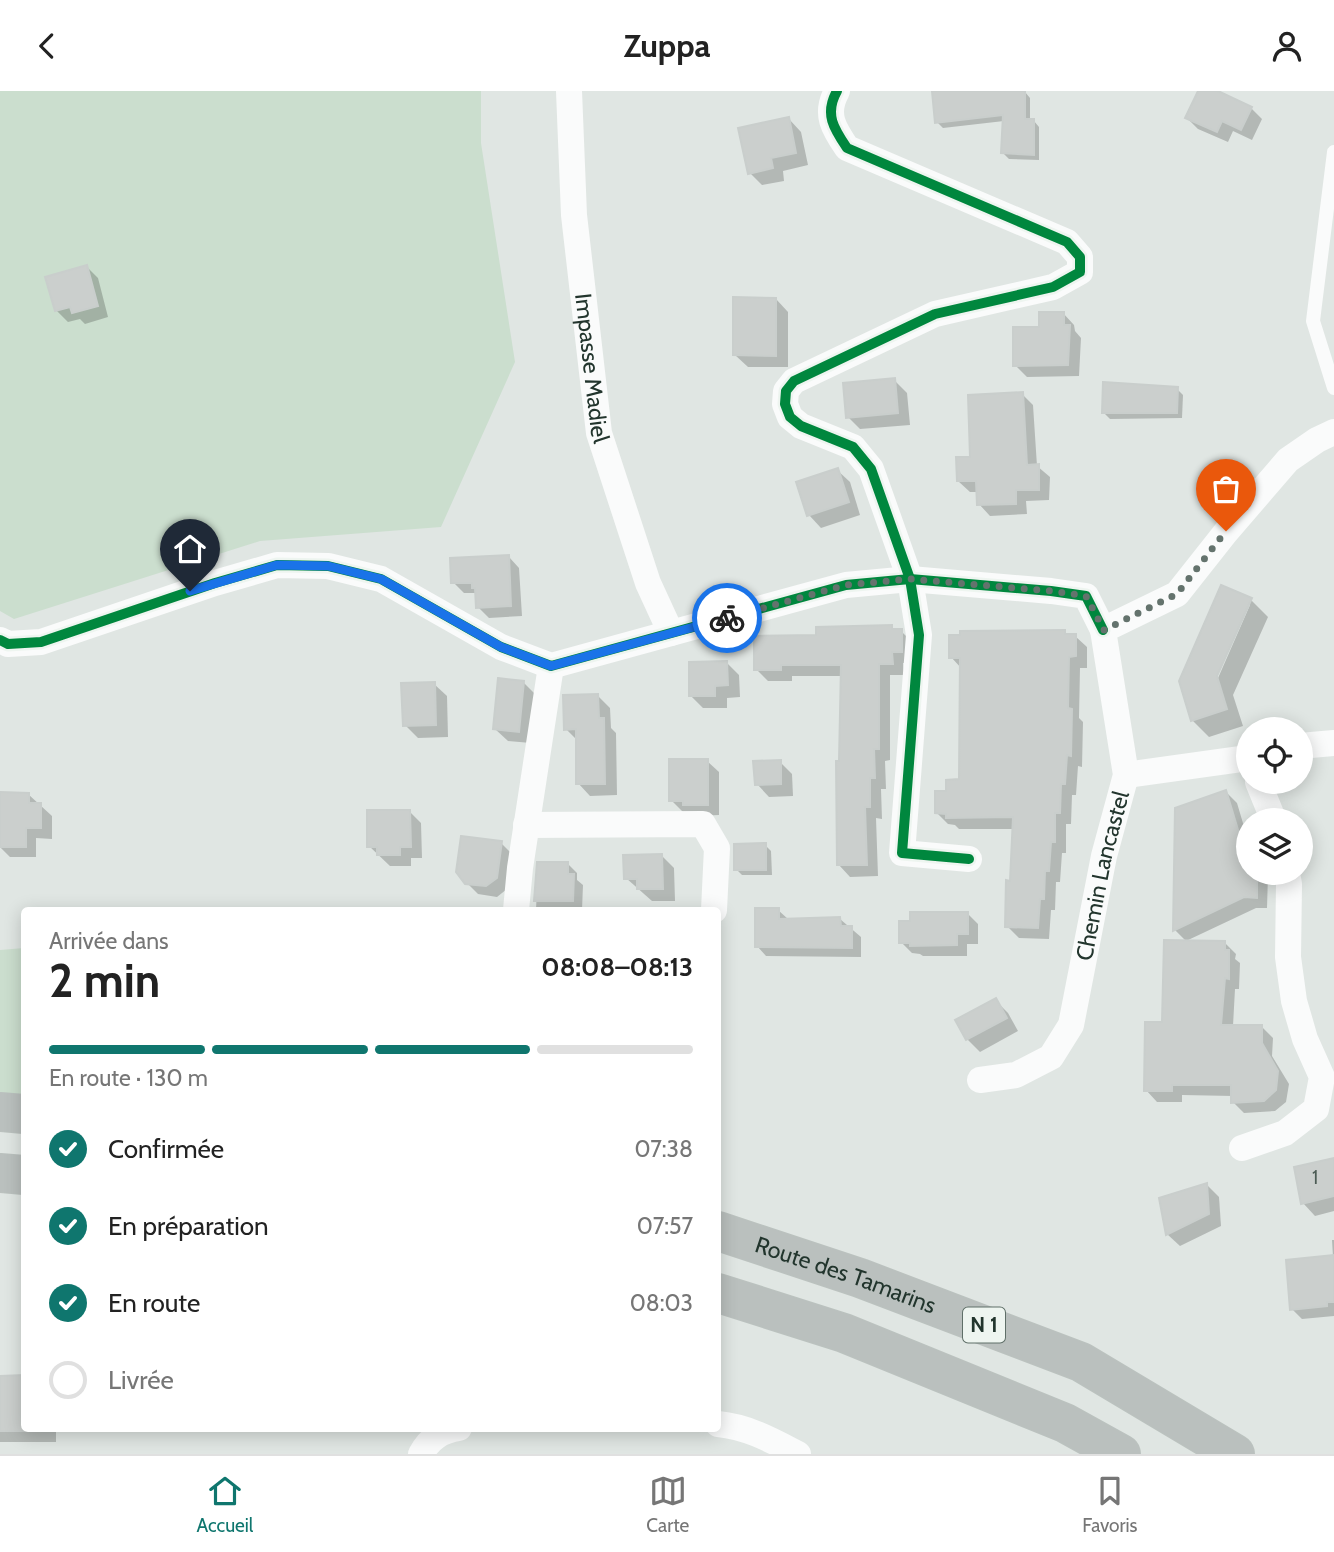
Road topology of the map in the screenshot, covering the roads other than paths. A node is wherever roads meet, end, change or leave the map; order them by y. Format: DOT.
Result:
graph roads {
  1 [pos="569,91"];
  2 [pos="837,91"];
  3 [pos="1334,152"];
  4 [pos="1334,388"];
  5 [pos="1334,432"];
  6 [pos="910,579"];
  7 [pos="1104,630"];
  8 [pos="671,633"];
  9 [pos="0,640"];
  10 [pos="551,666"];
  11 [pos="1332,743"];
  12 [pos="1313,745"];
  13 [pos="1236,761"];
  14 [pos="1126,775"];
  15 [pos="526,825"];
  16 [pos="969,859"];
  17 [pos="1289,885"];
  18 [pos="516,907"];
  19 [pos="714,907"];
  20 [pos="980,1080"];
  21 [pos="1328,1081"];
  22 [pos="0,1112"];
  23 [pos="21,1114"];
  24 [pos="1242,1148"];
  25 [pos="0,1173"];
  26 [pos="21,1175"];
  27 [pos="721,1232"];
  28 [pos="721,1294"];
  29 [pos="721,1424"];
  30 [pos="445,1432"];
  31 [pos="421,1454"];
  32 [pos="798,1454"];
  33 [pos="1121,1454"];
  34 [pos="1235,1454"];
  1 -- 8 [label="street, Impasse Madiel"];
  2 -- 6 [label="street"];
  3 -- 4 [label="lane"];
  5 -- 7 [label="street"];
  6 -- 7 [label="street, Chemin Lancastel"];
  6 -- 8 [label="street"];
  6 -- 16 [label="street"];
  7 -- 14 [label="street, Chemin Lancastel"];
  8 -- 10 [label="street"];
  9 -- 10 [label="street"];
  10 -- 15 [label="street"];
  11 -- 12 [label="street"];
  13 -- 14 [label="street"];
  14 -- 20 [label="street, Chemin Lancastel"];
  15 -- 18 [label="street"];
  15 -- 19 [label="street"];
  17 -- 21 [label="street"];
  21 -- 24 [label="street"];
  22 -- 23 [label="highway"];
  25 -- 26 [label="highway"];
  27 -- 34 [label="highway, Route des Tamarins / N 1"];
  28 -- 33 [label="highway"];
  29 -- 32 [label="street"];
  30 -- 31 [label="street"];
}
